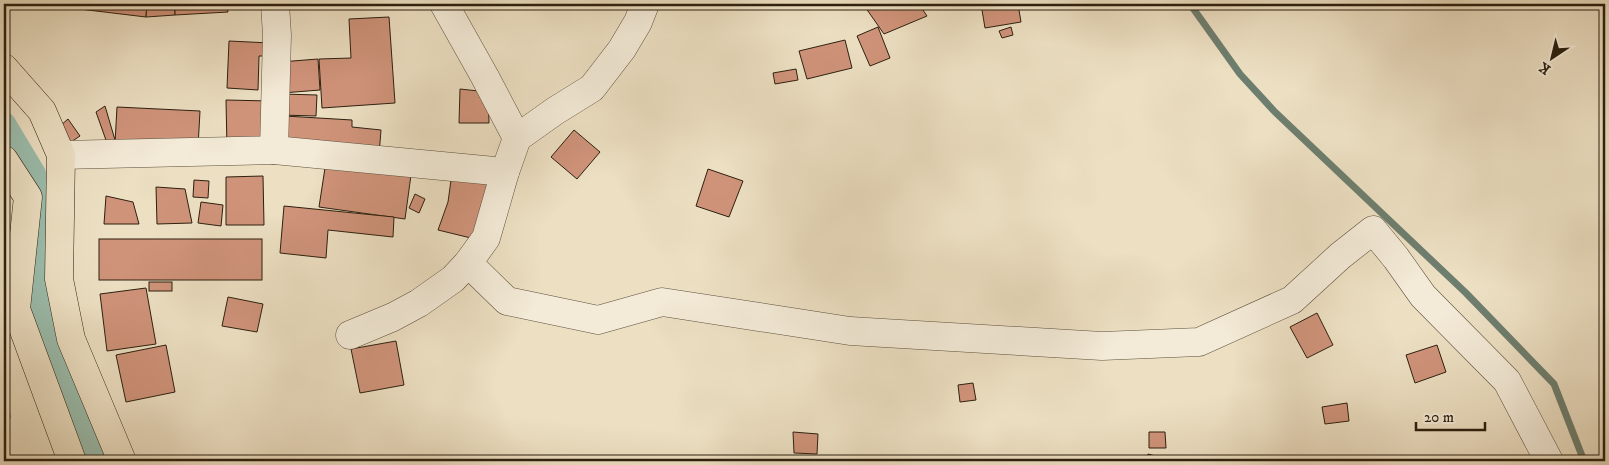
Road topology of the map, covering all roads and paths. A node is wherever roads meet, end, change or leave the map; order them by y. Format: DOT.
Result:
graph roads {
  1 [pos="275,4"];
  2 [pos="444,4"];
  3 [pos="645,4"];
  4 [pos="4,68"];
  5 [pos="517,138"];
  6 [pos="274,150"];
  7 [pos="61,155"];
  8 [pos="4,160"];
  9 [pos="505,172"];
  10 [pos="468,262"];
  11 [pos="10,309"];
  12 [pos="350,335"];
  13 [pos="72,461"];
  14 [pos="122,461"];
  15 [pos="1549,461"];
  1 -- 6 [label="street"];
  2 -- 5 [label="street"];
  3 -- 5 [label="street"];
  4 -- 7 [label="main road"];
  5 -- 9 [label="street"];
  6 -- 7 [label="street"];
  6 -- 9 [label="street"];
  7 -- 14 [label="main road"];
  8 -- 11 [label="main road"];
  9 -- 10 [label="street"];
  10 -- 12 [label="street"];
  10 -- 15 [label="street"];
  11 -- 13 [label="main road"];
}
